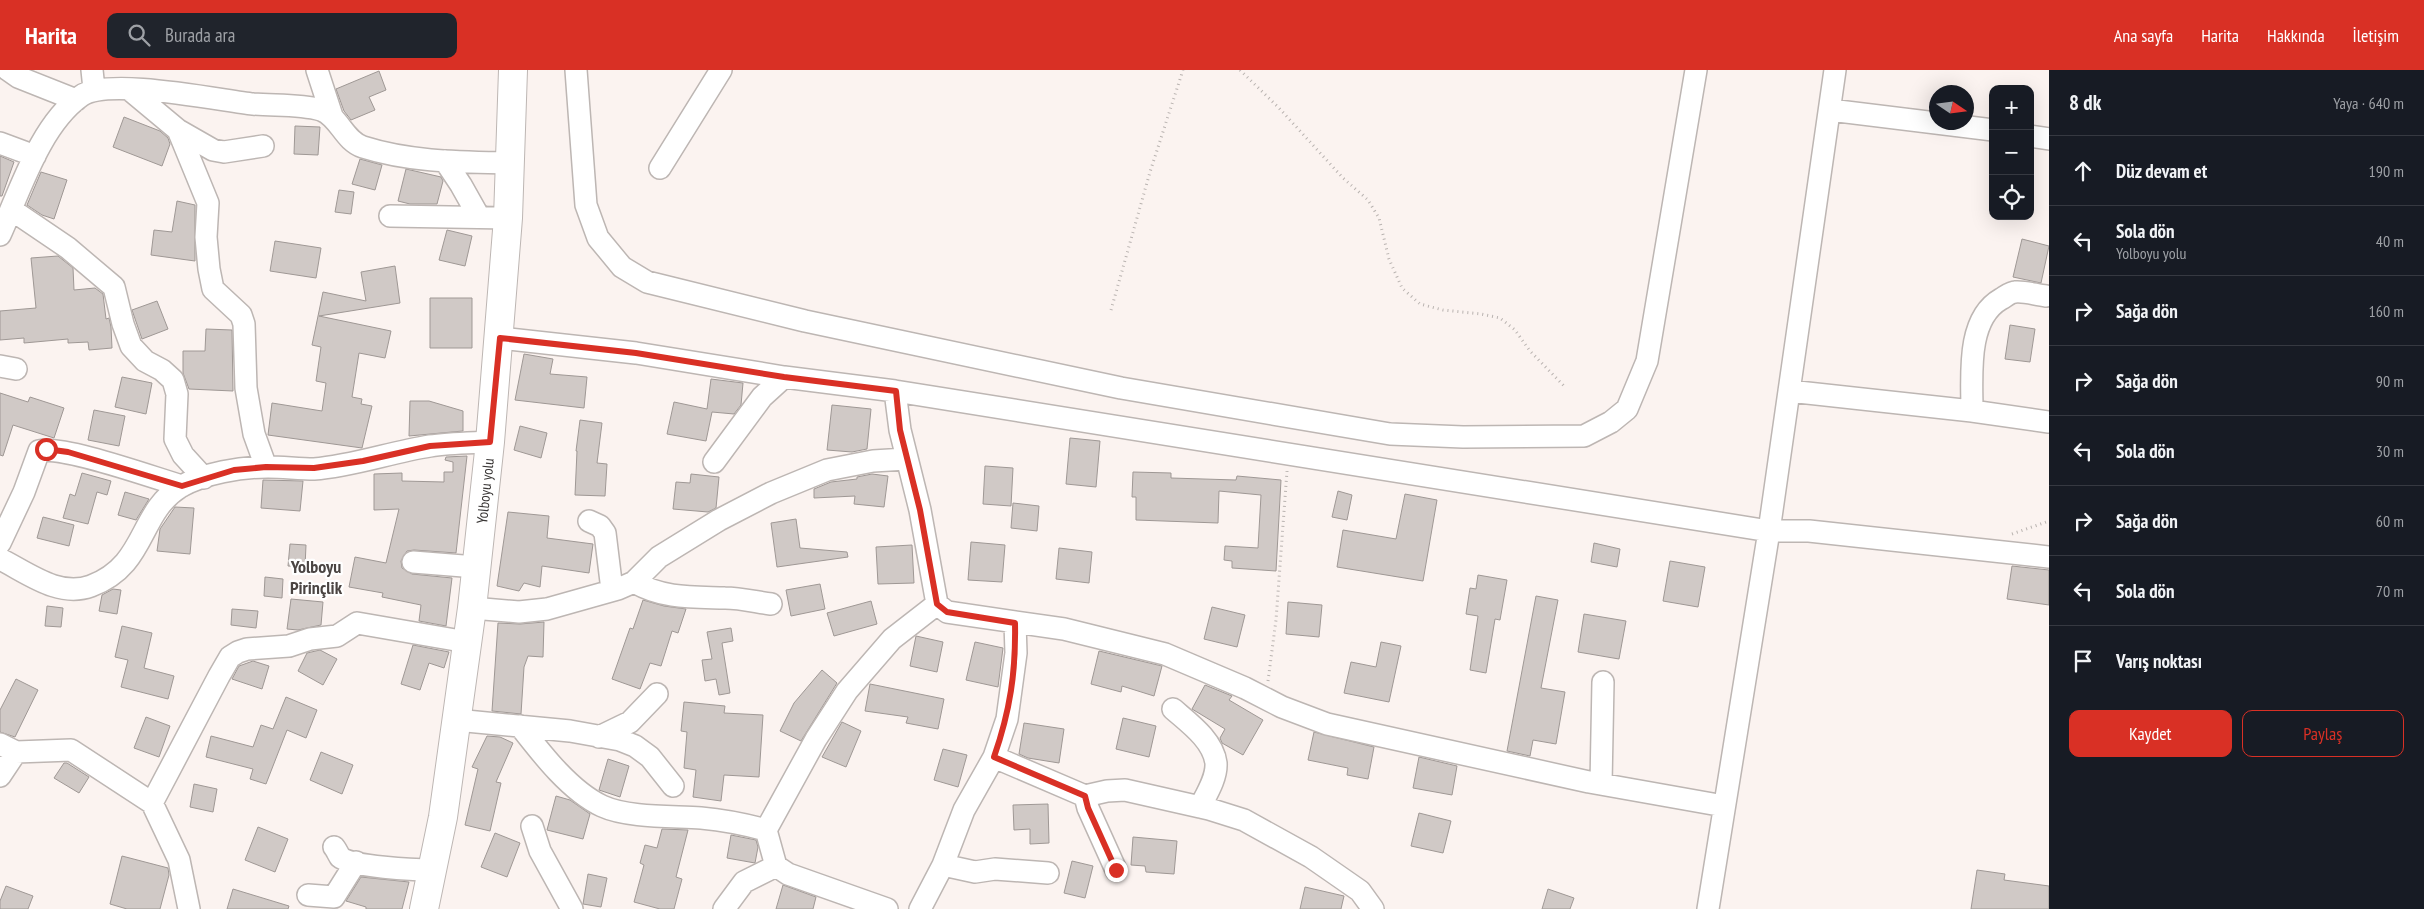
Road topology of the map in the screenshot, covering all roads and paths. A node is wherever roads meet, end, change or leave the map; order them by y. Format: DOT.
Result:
graph roads {
  1 [pos="8,70"];
  2 [pos="317,70"];
  3 [pos="514,70"];
  4 [pos="576,70"];
  5 [pos="722,70"];
  6 [pos="1183,70"];
  7 [pos="1240,70"];
  8 [pos="1696,70"];
  9 [pos="1835,70"];
  10 [pos="87,86"];
  11 [pos="130,90"];
  12 [pos="1830,110"];
  13 [pos="332,116"];
  14 [pos="178,130"];
  15 [pos="1989,130"];
  16 [pos="2034,137"];
  17 [pos="2049,139"];
  18 [pos="0,143"];
  19 [pos="263,146"];
  20 [pos="36,156"];
  21 [pos="445,161"];
  22 [pos="510,163"];
  23 [pos="660,168"];
  24 [pos="12,210"];
  25 [pos="390,216"];
  26 [pos="479,216"];
  27 [pos="508,218"];
  28 [pos="0,236"];
  29 [pos="2046,296"];
  30 [pos="1111,310"];
  31 [pos="500,338"];
  32 [pos="784,377"];
  33 [pos="1566,388"];
  34 [pos="896,391"];
  35 [pos="1789,391"];
  36 [pos="1972,411"];
  37 [pos="2049,422"];
  38 [pos="490,442"];
  39 [pos="1289,455"];
  40 [pos="906,459"];
  41 [pos="714,462"];
  42 [pos="266,467"];
  43 [pos="204,478"];
  44 [pos="182,486"];
  45 [pos="589,521"];
  46 [pos="2049,521"];
  47 [pos="1769,531"];
  48 [pos="0,544"];
  49 [pos="2007,551"];
  50 [pos="2049,557"];
  51 [pos="0,559"];
  52 [pos="413,562"];
  53 [pos="476,567"];
  54 [pos="634,582"];
  55 [pos="612,590"];
  56 [pos="772,604"];
  57 [pos="937,604"];
  58 [pos="472,608"];
  59 [pos="1015,623"];
  60 [pos="467,642"];
  61 [pos="1603,682"];
  62 [pos="657,694"];
  63 [pos="1264,698"];
  64 [pos="1173,709"];
  65 [pos="456,720"];
  66 [pos="520,726"];
  67 [pos="599,737"];
  68 [pos="8,748"];
  69 [pos="994,757"];
  70 [pos="0,776"];
  71 [pos="1601,784"];
  72 [pos="673,786"];
  73 [pos="1085,796"];
  74 [pos="152,803"];
  75 [pos="1724,806"];
  76 [pos="1200,807"];
  77 [pos="532,826"];
  78 [pos="766,830"];
  79 [pos="334,846"];
  80 [pos="356,862"];
  81 [pos="943,865"];
  82 [pos="776,866"];
  83 [pos="432,870"];
  84 [pos="1116,870"];
  85 [pos="1048,873"];
  86 [pos="308,895"];
  87 [pos="189,909"];
  88 [pos="424,909"];
  89 [pos="572,909"];
  90 [pos="724,909"];
  91 [pos="887,909"];
  92 [pos="920,909"];
  93 [pos="1373,909"];
  94 [pos="1708,909"];
  1 -- 10 [label="street"];
  2 -- 13 [label="street"];
  3 -- 22 [label="main road, Yolboyu yolu"];
  4 -- 8 [label="street"];
  5 -- 23 [label="street"];
  6 -- 30 [label="path"];
  7 -- 33 [label="path"];
  9 -- 12 [label="street"];
  10 -- 11 [label="street"];
  10 -- 20 [label="street"];
  11 -- 13 [label="street"];
  11 -- 14 [label="street"];
  12 -- 15 [label="street"];
  12 -- 35 [label="street"];
  13 -- 21 [label="street"];
  14 -- 19 [label="street"];
  14 -- 42 [label="street"];
  16 -- 17 [label="street"];
  18 -- 20 [label="street"];
  20 -- 24 [label="street"];
  21 -- 22 [label="street"];
  21 -- 26 [label="street"];
  22 -- 27 [label="main road, Yolboyu yolu"];
  24 -- 28 [label="street"];
  24 -- 43 [label="street"];
  25 -- 26 [label="street"];
  26 -- 27 [label="street"];
  27 -- 31 [label="main road, Yolboyu yolu"];
  29 -- 36 [label="street"];
  31 -- 32 [label="street"];
  31 -- 38 [label="main road, Yolboyu yolu"];
  32 -- 34 [label="street"];
  32 -- 41 [label="street"];
  34 -- 39 [label="street"];
  34 -- 40 [label="street"];
  35 -- 36 [label="street"];
  35 -- 47 [label="street"];
  36 -- 37 [label="street"];
  38 -- 42 [label="street"];
  38 -- 53 [label="main road, Yolboyu yolu"];
  39 -- 47 [label="street"];
  39 -- 63 [label="path"];
  40 -- 54 [label="street"];
  40 -- 57 [label="street"];
  42 -- 43 [label="street"];
  43 -- 44 [label="street"];
  44 -- 48 [label="street"];
  44 -- 51 [label="street"];
  45 -- 55 [label="street"];
  46 -- 49 [label="path"];
  47 -- 49 [label="street"];
  47 -- 75 [label="street"];
  49 -- 50 [label="street"];
  52 -- 53 [label="street"];
  53 -- 58 [label="main road, Yolboyu yolu"];
  54 -- 55 [label="street"];
  54 -- 56 [label="street"];
  55 -- 58 [label="street"];
  57 -- 59 [label="street"];
  57 -- 78 [label="street"];
  58 -- 60 [label="main road, Yolboyu yolu"];
  59 -- 63 [label="street"];
  59 -- 69 [label="street"];
  60 -- 65 [label="main road, Yolboyu yolu"];
  60 -- 74 [label="street"];
  61 -- 71 [label="street"];
  62 -- 67 [label="street"];
  63 -- 71 [label="street"];
  64 -- 76 [label="street"];
  65 -- 66 [label="street"];
  65 -- 83 [label="main road, Yolboyu yolu"];
  66 -- 67 [label="street"];
  66 -- 78 [label="street"];
  67 -- 72 [label="street"];
  68 -- 70 [label="street"];
  68 -- 74 [label="street"];
  69 -- 73 [label="street"];
  69 -- 81 [label="street"];
  71 -- 75 [label="street"];
  73 -- 76 [label="street"];
  73 -- 84 [label="street"];
  74 -- 87 [label="street"];
  75 -- 94 [label="street"];
  76 -- 93 [label="street"];
  77 -- 89 [label="street"];
  78 -- 82 [label="street"];
  79 -- 80 [label="street"];
  80 -- 83 [label="street"];
  80 -- 86 [label="street"];
  81 -- 85 [label="street"];
  81 -- 92 [label="street"];
  82 -- 90 [label="street"];
  82 -- 91 [label="street"];
  83 -- 88 [label="main road, Yolboyu yolu"];
}
